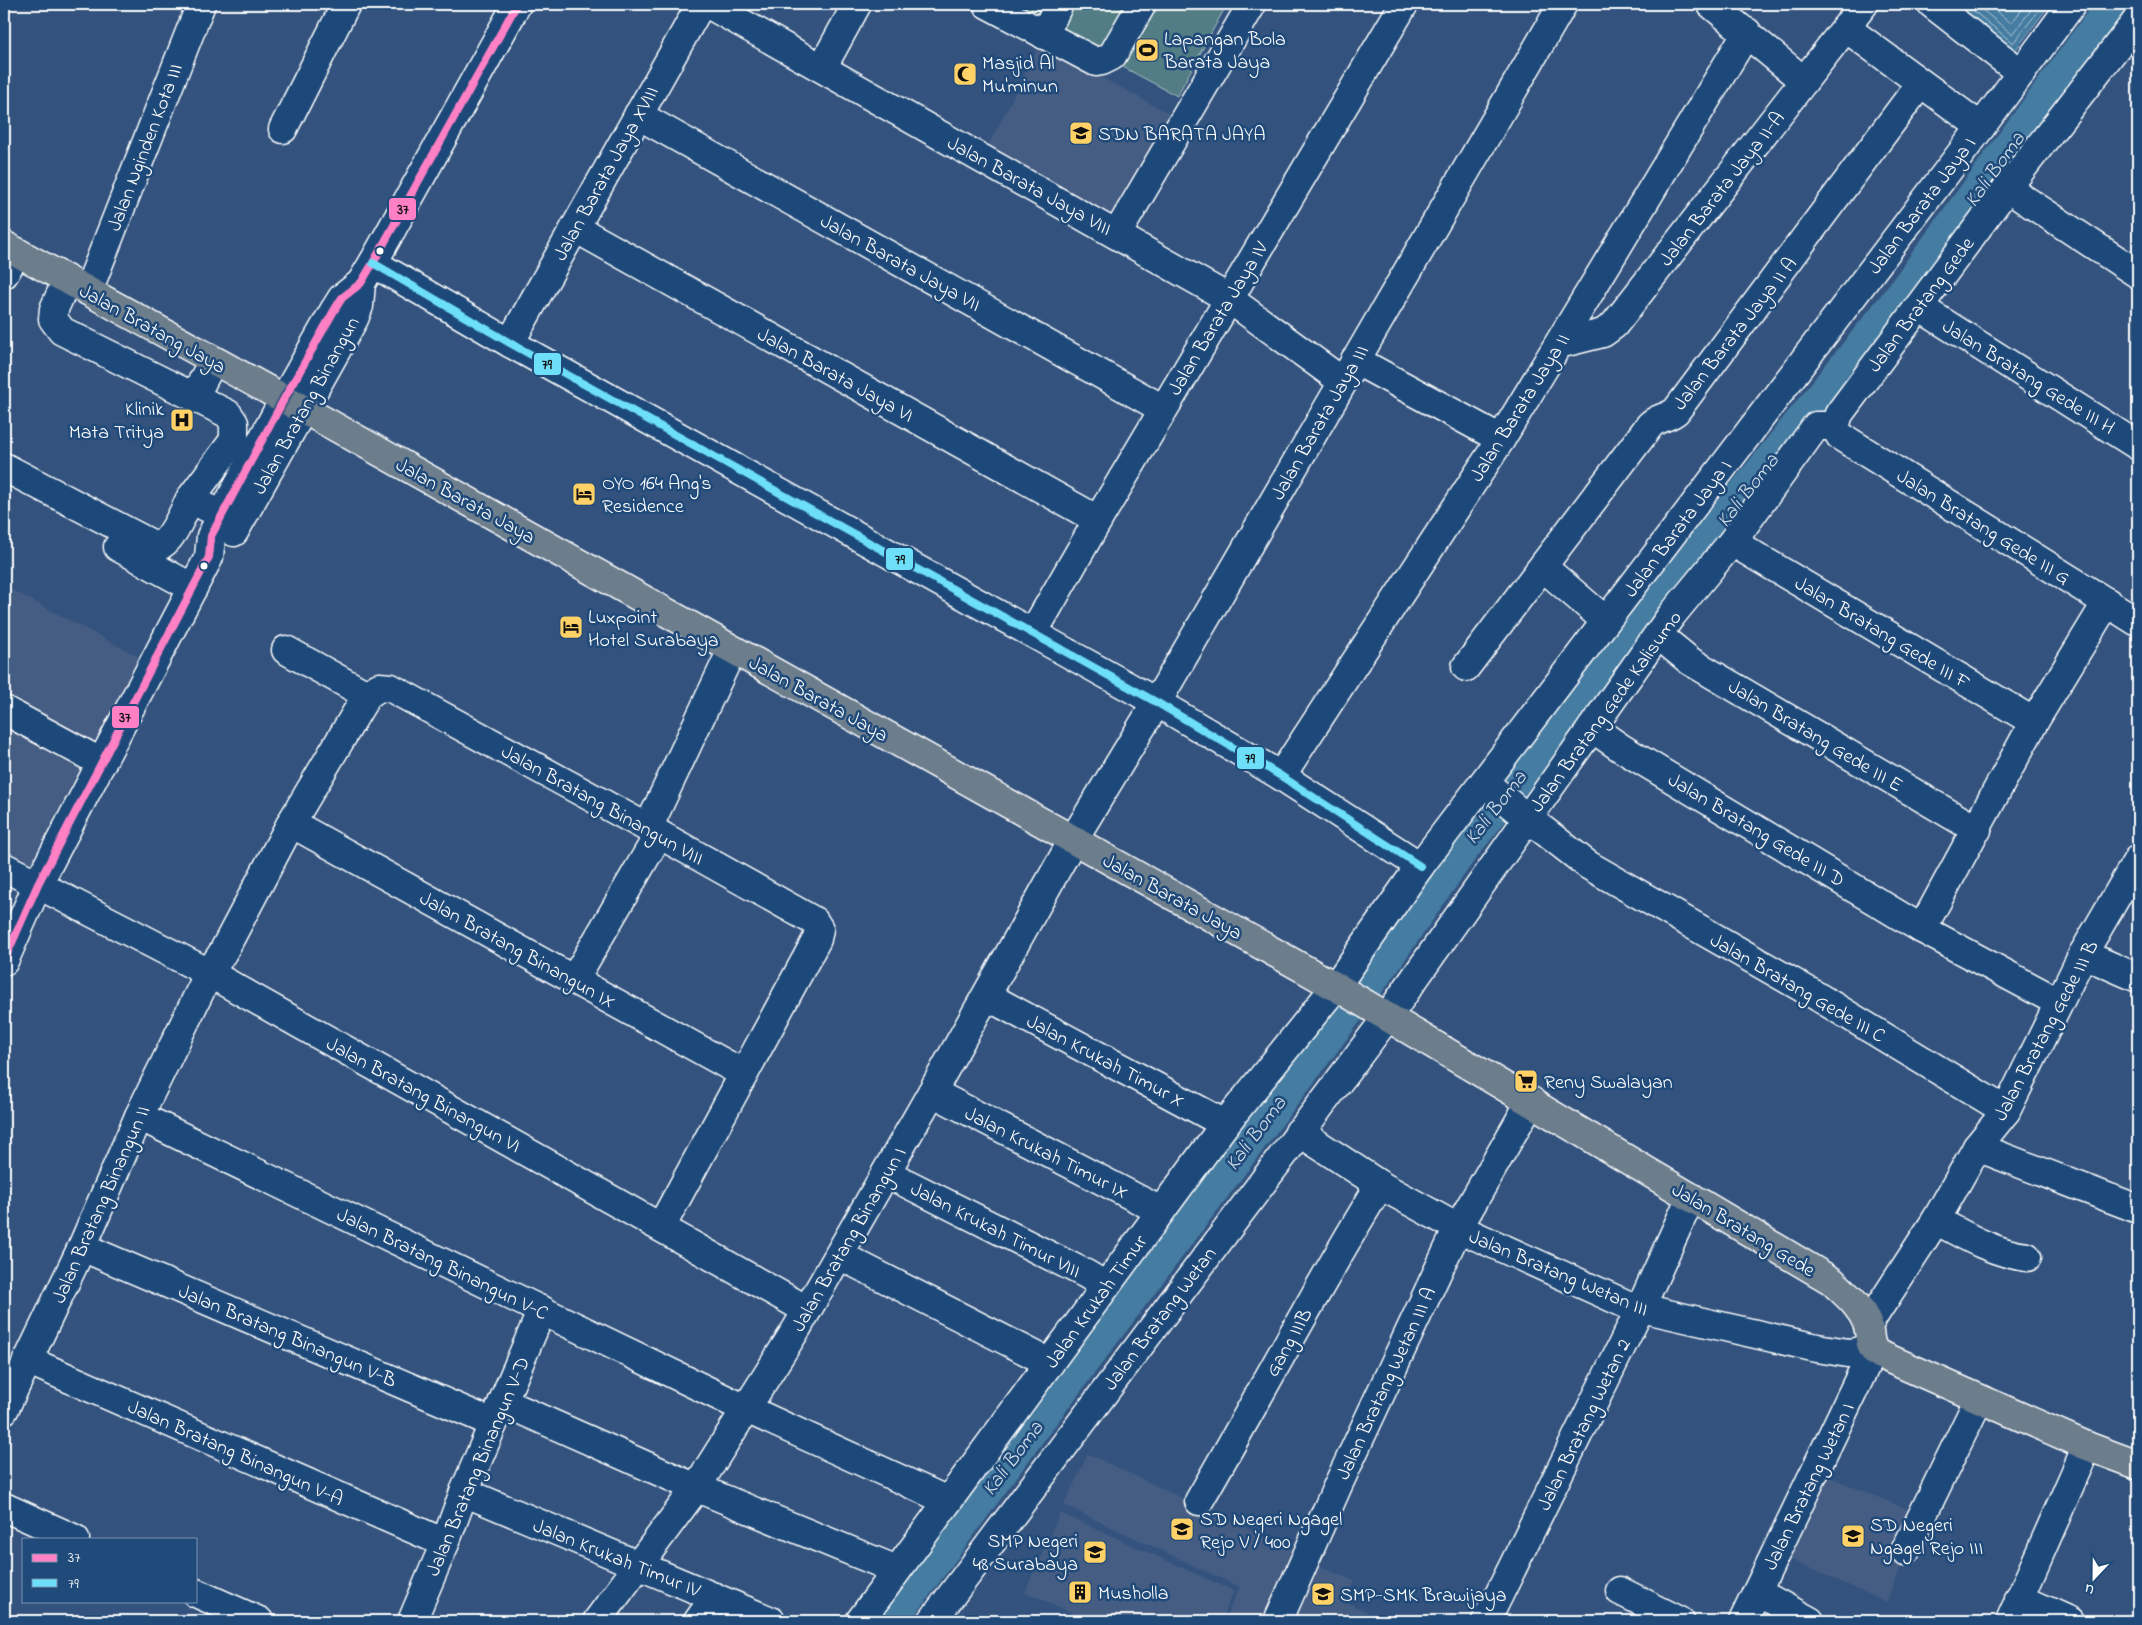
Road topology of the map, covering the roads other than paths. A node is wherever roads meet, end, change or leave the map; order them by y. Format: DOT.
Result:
graph roads {
  1 [pos="200,4"];
  2 [pos="346,4"];
  3 [pos="517,4"];
  4 [pos="701,4"];
  5 [pos="708,4"];
  6 [pos="857,4"];
  7 [pos="987,4"];
  8 [pos="1059,4"];
  9 [pos="1142,4"];
  10 [pos="1252,4"];
  11 [pos="1404,4"];
  12 [pos="1563,4"];
  13 [pos="1711,4"];
  14 [pos="1864,4"];
  15 [pos="1932,4"];
  16 [pos="2072,4"];
  17 [pos="2136,25"];
  18 [pos="1846,28"];
  19 [pos="1748,32"];
  20 [pos="1044,35"];
  21 [pos="822,68"];
  22 [pos="2021,73"];
  23 [pos="1804,81"];
  24 [pos="1920,84"];
  25 [pos="638,115"];
  26 [pos="1980,127"];
  27 [pos="283,129"];
  28 [pos="2007,188"];
  29 [pos="575,228"];
  30 [pos="1117,234"];
  31 [pos="8,257"];
  32 [pos="367,273"];
  33 [pos="2138,274"];
  34 [pos="78,286"];
  35 [pos="1228,298"];
  36 [pos="1919,307"];
  37 [pos="510,343"];
  38 [pos="1559,344"];
  39 [pos="213,361"];
  40 [pos="1348,370"];
  41 [pos="194,397"];
  42 [pos="293,404"];
  43 [pos="1163,409"];
  44 [pos="1835,426"];
  45 [pos="1501,439"];
  46 [pos="2138,446"];
  47 [pos="4,467"];
  48 [pos="4,485"];
  49 [pos="190,499"];
  50 [pos="222,515"];
  51 [pos="1098,520"];
  52 [pos="1732,542"];
  53 [pos="209,557"];
  54 [pos="1543,567"];
  55 [pos="194,588"];
  56 [pos="2107,602"];
  57 [pos="1606,621"];
  58 [pos="2138,622"];
  59 [pos="1033,633"];
  60 [pos="1658,635"];
  61 [pos="286,650"];
  62 [pos="732,650"];
  63 [pos="1466,667"];
  64 [pos="367,695"];
  65 [pos="1156,702"];
  66 [pos="4,710"];
  67 [pos="2034,722"];
  68 [pos="1592,728"];
  69 [pos="102,763"];
  70 [pos="1281,776"];
  71 [pos="1506,801"];
  72 [pos="292,823"];
  73 [pos="1977,830"];
  74 [pos="654,831"];
  75 [pos="1073,840"];
  76 [pos="2138,859"];
  77 [pos="1420,866"];
  78 [pos="4,867"];
  79 [pos="38,884"];
  80 [pos="1922,929"];
  81 [pos="2083,954"];
  82 [pos="4,961"];
  83 [pos="209,973"];
  84 [pos="2138,978"];
  85 [pos="574,980"];
  86 [pos="1341,990"];
  87 [pos="986,998"];
  88 [pos="2058,1002"];
  89 [pos="1385,1014"];
  90 [pos="744,1074"];
  91 [pos="932,1092"];
  92 [pos="1531,1101"];
  93 [pos="2006,1111"];
  94 [pos="139,1116"];
  95 [pos="1225,1124"];
  96 [pos="1299,1132"];
  97 [pos="1978,1147"];
  98 [pos="886,1173"];
  99 [pos="1380,1185"];
  100 [pos="1690,1197"];
  101 [pos="2138,1209"];
  102 [pos="1161,1211"];
  103 [pos="1936,1220"];
  104 [pos="661,1226"];
  105 [pos="1458,1228"];
  106 [pos="82,1247"];
  107 [pos="838,1255"];
  108 [pos="2027,1257"];
  109 [pos="1106,1286"];
  110 [pos="1640,1309"];
  111 [pos="542,1310"];
  112 [pos="807,1310"];
  113 [pos="1870,1340"];
  114 [pos="27,1360"];
  115 [pos="1050,1363"];
  116 [pos="1979,1399"];
  117 [pos="746,1409"];
  118 [pos="4,1410"];
  119 [pos="498,1412"];
  120 [pos="2087,1446"];
  121 [pos="2138,1465"];
  122 [pos="696,1488"];
  123 [pos="464,1492"];
  124 [pos="948,1501"];
  125 [pos="1199,1501"];
  126 [pos="4,1507"];
  127 [pos="73,1538"];
  128 [pos="445,1543"];
  129 [pos="1905,1550"];
  130 [pos="639,1566"];
  131 [pos="897,1570"];
  132 [pos="1620,1591"];
  133 [pos="1757,1592"];
  134 [pos="198,1594"];
  135 [pos="715,1597"];
  136 [pos="2014,1610"];
  137 [pos="259,1621"];
  138 [pos="412,1621"];
  139 [pos="597,1621"];
  140 [pos="698,1621"];
  141 [pos="771,1621"];
  142 [pos="860,1621"];
  143 [pos="932,1621"];
  144 [pos="1278,1621"];
  145 [pos="1486,1621"];
  146 [pos="1680,1621"];
  147 [pos="1743,1621"];
  148 [pos="1810,1621"];
  149 [pos="2070,1621"];
  1 -- 34 [label="street, Jalan Nginden Kota III"];
  2 -- 27 [label="street"];
  3 -- 32 [label="street"];
  4 -- 25 [label="street, Jalan Barata Jaya XVIII"];
  5 -- 21 [label="street, Jalan Barata Jaya VIII"];
  6 -- 21 [label="street"];
  7 -- 20 [label="street"];
  8 -- 20 [label="street"];
  9 -- 20 [label="street"];
  10 -- 30 [label="street"];
  11 -- 35 [label="street, Jalan Barata Jaya IV"];
  12 -- 40 [label="street, Jalan Barata Jaya III"];
  13 -- 19 [label="street"];
  14 -- 18 [label="street, Jalan Barata Jaya II-A"];
  15 -- 22 [label="street"];
  16 -- 22 [label="street, Jalan Barata Jaya I"];
  17 -- 28 [label="street, Jalan Bratang Gede"];
  18 -- 23 [label="street, Jalan Barata Jaya II-A"];
  18 -- 24 [label="street"];
  19 -- 23 [label="street"];
  19 -- 38 [label="street, Jalan Barata Jaya II"];
  21 -- 30 [label="street, Jalan Barata Jaya VIII"];
  22 -- 26 [label="street, Jalan Barata Jaya I"];
  23 -- 38 [label="street, Jalan Barata Jaya II-A"];
  24 -- 26 [label="street"];
  24 -- 54 [label="street, Jalan Barata Jaya II A"];
  25 -- 29 [label="street, Jalan Barata Jaya XVIII"];
  25 -- 43 [label="street, Jalan Barata Jaya VII"];
  26 -- 57 [label="street, Jalan Barata Jaya I"];
  28 -- 33 [label="street"];
  28 -- 36 [label="street, Jalan Bratang Gede"];
  29 -- 37 [label="street, Jalan Barata Jaya XVIII"];
  29 -- 51 [label="street, Jalan Barata Jaya VI"];
  30 -- 35 [label="street, Jalan Barata Jaya VIII"];
  31 -- 34 [label="main road, Jalan Bratang Jaya"];
  32 -- 37 [label="street"];
  32 -- 42 [label="street, Jalan Bratang Binangun"];
  34 -- 39 [label="main road, Jalan Bratang Jaya"];
  34 -- 41 [label="street, Jalan Nginden Kota III"];
  35 -- 40 [label="street, Jalan Barata Jaya VIII"];
  35 -- 43 [label="street, Jalan Barata Jaya IV"];
  36 -- 44 [label="street, Jalan Bratang Gede"];
  36 -- 46 [label="street, Jalan Bratang Gede III H"];
  37 -- 59 [label="street"];
  38 -- 45 [label="street, Jalan Barata Jaya II"];
  39 -- 41 [label="street"];
  39 -- 42 [label="main road, Jalan Bratang Jaya"];
  40 -- 45 [label="street, Jalan Barata Jaya VIII"];
  40 -- 65 [label="street, Jalan Barata Jaya III"];
  41 -- 49 [label="street"];
  42 -- 50 [label="street, Jalan Bratang Binangun"];
  42 -- 53 [label="street, Jalan Bratang Binangun"];
  42 -- 62 [label="main road, Jalan Barata Jaya"];
  43 -- 51 [label="street, Jalan Barata Jaya IV"];
  44 -- 52 [label="street, Jalan Bratang Gede Kalisumo"];
  44 -- 56 [label="street, Jalan Bratang Gede III G"];
  45 -- 70 [label="street, Jalan Barata Jaya II"];
  47 -- 49 [label="street"];
  48 -- 55 [label="street"];
  49 -- 50 [label="street"];
  50 -- 53 [label="street, Jalan Bratang Binangun"];
  51 -- 59 [label="street, Jalan Barata Jaya IV"];
  52 -- 60 [label="street, Jalan Bratang Gede Kalisumo"];
  52 -- 67 [label="street, Jalan Bratang Gede III F"];
  53 -- 55 [label="street, Jalan Bratang Binangun"];
  54 -- 57 [label="street"];
  54 -- 63 [label="street, Jalan Barata Jaya II A"];
  55 -- 69 [label="street, Jalan Bratang Binangun"];
  56 -- 58 [label="street, Jalan Bratang Gede III G"];
  56 -- 67 [label="street"];
  57 -- 71 [label="street, Jalan Barata Jaya I"];
  59 -- 65 [label="street"];
  60 -- 68 [label="street, Jalan Bratang Gede Kalisumo"];
  60 -- 73 [label="street, Jalan Bratang Gede III E"];
  61 -- 64 [label="street"];
  62 -- 74 [label="street"];
  62 -- 75 [label="main road, Jalan Barata Jaya"];
  64 -- 72 [label="street"];
  64 -- 74 [label="street, Jalan Bratang Binangun VIII"];
  65 -- 70 [label="street"];
  65 -- 75 [label="street, Jalan Barata Jaya III"];
  66 -- 69 [label="street"];
  67 -- 73 [label="street"];
  68 -- 71 [label="street, Jalan Bratang Gede Kalisumo"];
  68 -- 80 [label="street, Jalan Bratang Gede III D"];
  69 -- 79 [label="street, Jalan Bratang Binangun"];
  70 -- 77 [label="street"];
  71 -- 77 [label="street, Jalan Barata Jaya I"];
  71 -- 89 [label="street, Jalan Bratang Gede Kalisumo"];
  71 -- 93 [label="street, Jalan Bratang Gede III C"];
  72 -- 83 [label="street"];
  72 -- 85 [label="street, Jalan Bratang Binangun IX"];
  73 -- 80 [label="street"];
  74 -- 85 [label="street"];
  74 -- 90 [label="street, Jalan Bratang Binangun VIII"];
  75 -- 86 [label="main road, Jalan Barata Jaya"];
  75 -- 87 [label="street, Jalan Bratang Binangun I"];
  76 -- 81 [label="street, Jalan Bratang Gede III B"];
  77 -- 86 [label="street, Jalan Barata Jaya I"];
  78 -- 79 [label="street, Jalan Bratang Binangun VI"];
  79 -- 82 [label="street, Jalan Bratang Binangun"];
  79 -- 83 [label="street, Jalan Bratang Binangun VI"];
  80 -- 88 [label="street, Jalan Bratang Gede III D"];
  81 -- 84 [label="street"];
  81 -- 88 [label="street, Jalan Bratang Gede III B"];
  83 -- 94 [label="street, Jalan Bratang Binangun II"];
  83 -- 104 [label="street, Jalan Bratang Binangun VI"];
  85 -- 90 [label="street, Jalan Bratang Binangun IX"];
  86 -- 89 [label="main road, Jalan Bratang Gede"];
  86 -- 95 [label="street, Jalan Krukah Timur"];
  87 -- 91 [label="street, Jalan Bratang Binangun I"];
  87 -- 95 [label="street, Jalan Krukah Timur X"];
  88 -- 93 [label="street, Jalan Bratang Gede III B"];
  89 -- 92 [label="main road, Jalan Bratang Gede"];
  89 -- 96 [label="street, Jalan Bratang Wetan"];
  90 -- 104 [label="street, Jalan Bratang Binangun VIII"];
  91 -- 98 [label="street, Jalan Bratang Binangun I"];
  91 -- 102 [label="street, Jalan Krukah Timur IX"];
  92 -- 100 [label="main road, Jalan Bratang Gede"];
  92 -- 105 [label="street, Jalan Bratang Wetan III A"];
  93 -- 97 [label="street, Jalan Bratang Gede III B"];
  94 -- 106 [label="street, Jalan Bratang Binangun II"];
  94 -- 111 [label="street, Jalan Bratang Binangun V-C"];
  95 -- 102 [label="street, Jalan Krukah Timur"];
  96 -- 99 [label="street, Jalan Bratang Wetan III"];
  96 -- 143 [label="street, Jalan Bratang Wetan"];
  97 -- 101 [label="street"];
  97 -- 103 [label="street, Jalan Bratang Gede III B"];
  98 -- 107 [label="street, Jalan Bratang Binangun I"];
  98 -- 109 [label="street, Jalan Krukah Timur VIII"];
  99 -- 105 [label="street, Jalan Bratang Wetan III"];
  99 -- 125 [label="street, Gang IIIB"];
  100 -- 110 [label="street, Jalan Bratang Wetan 2"];
  100 -- 113 [label="main road, Jalan Bratang Gede"];
  102 -- 109 [label="street, Jalan Krukah Timur"];
  103 -- 108 [label="street"];
  103 -- 113 [label="street, Jalan Bratang Gede III B"];
  104 -- 112 [label="street, Jalan Bratang Binangun VI"];
  105 -- 110 [label="street, Jalan Bratang Wetan III"];
  105 -- 144 [label="street, Jalan Bratang Wetan III A"];
  106 -- 114 [label="street, Jalan Bratang Binangun II"];
  106 -- 119 [label="street, Jalan Bratang Binangun V-B"];
  107 -- 112 [label="street, Jalan Bratang Binangun I"];
  107 -- 115 [label="street"];
  109 -- 115 [label="street, Jalan Krukah Timur"];
  110 -- 113 [label="street, Jalan Bratang Wetan III"];
  110 -- 145 [label="street, Jalan Bratang Wetan 2"];
  111 -- 117 [label="street, Jalan Bratang Binangun V-C"];
  111 -- 119 [label="street, Jalan Bratang Binangun V-D"];
  112 -- 117 [label="street, Jalan Bratang Binangun I"];
  113 -- 116 [label="main road, Jalan Bratang Gede"];
  113 -- 133 [label="street, Jalan Bratang Wetan I"];
  114 -- 118 [label="street, Jalan Bratang Binangun II"];
  114 -- 128 [label="street, Jalan Bratang Binangun V-A"];
  115 -- 124 [label="street, Jalan Krukah Timur"];
  116 -- 120 [label="main road, Jalan Bratang Gede"];
  116 -- 129 [label="street"];
  117 -- 122 [label="street, Jalan Bratang Binangun I"];
  117 -- 124 [label="street, Jalan Bratang Binangun V-C"];
  119 -- 122 [label="street, Jalan Bratang Binangun V-B"];
  119 -- 123 [label="street, Jalan Bratang Binangun V-D"];
  120 -- 121 [label="main road, Jalan Bratang Gede"];
  120 -- 136 [label="street"];
  122 -- 130 [label="street, Jalan Bratang Binangun I"];
  122 -- 131 [label="street, Jalan Bratang Binangun V-B"];
  123 -- 128 [label="street, Jalan Bratang Binangun V-D"];
  123 -- 130 [label="street, Jalan Krukah Timur IV"];
  124 -- 131 [label="street, Jalan Krukah Timur"];
  126 -- 127 [label="street"];
  128 -- 138 [label="street, Jalan Bratang Binangun V-D"];
  130 -- 135 [label="street, Jalan Krukah Timur IV"];
  130 -- 139 [label="street, Jalan Bratang Binangun I"];
  131 -- 142 [label="street, Jalan Krukah Timur"];
  132 -- 146 [label="street"];
  133 -- 147 [label="street, Jalan Bratang Wetan I"];
  133 -- 148 [label="street"];
  134 -- 137 [label="street"];
  135 -- 140 [label="street"];
  135 -- 141 [label="street, Jalan Krukah Timur IV"];
  136 -- 149 [label="street"];
}
